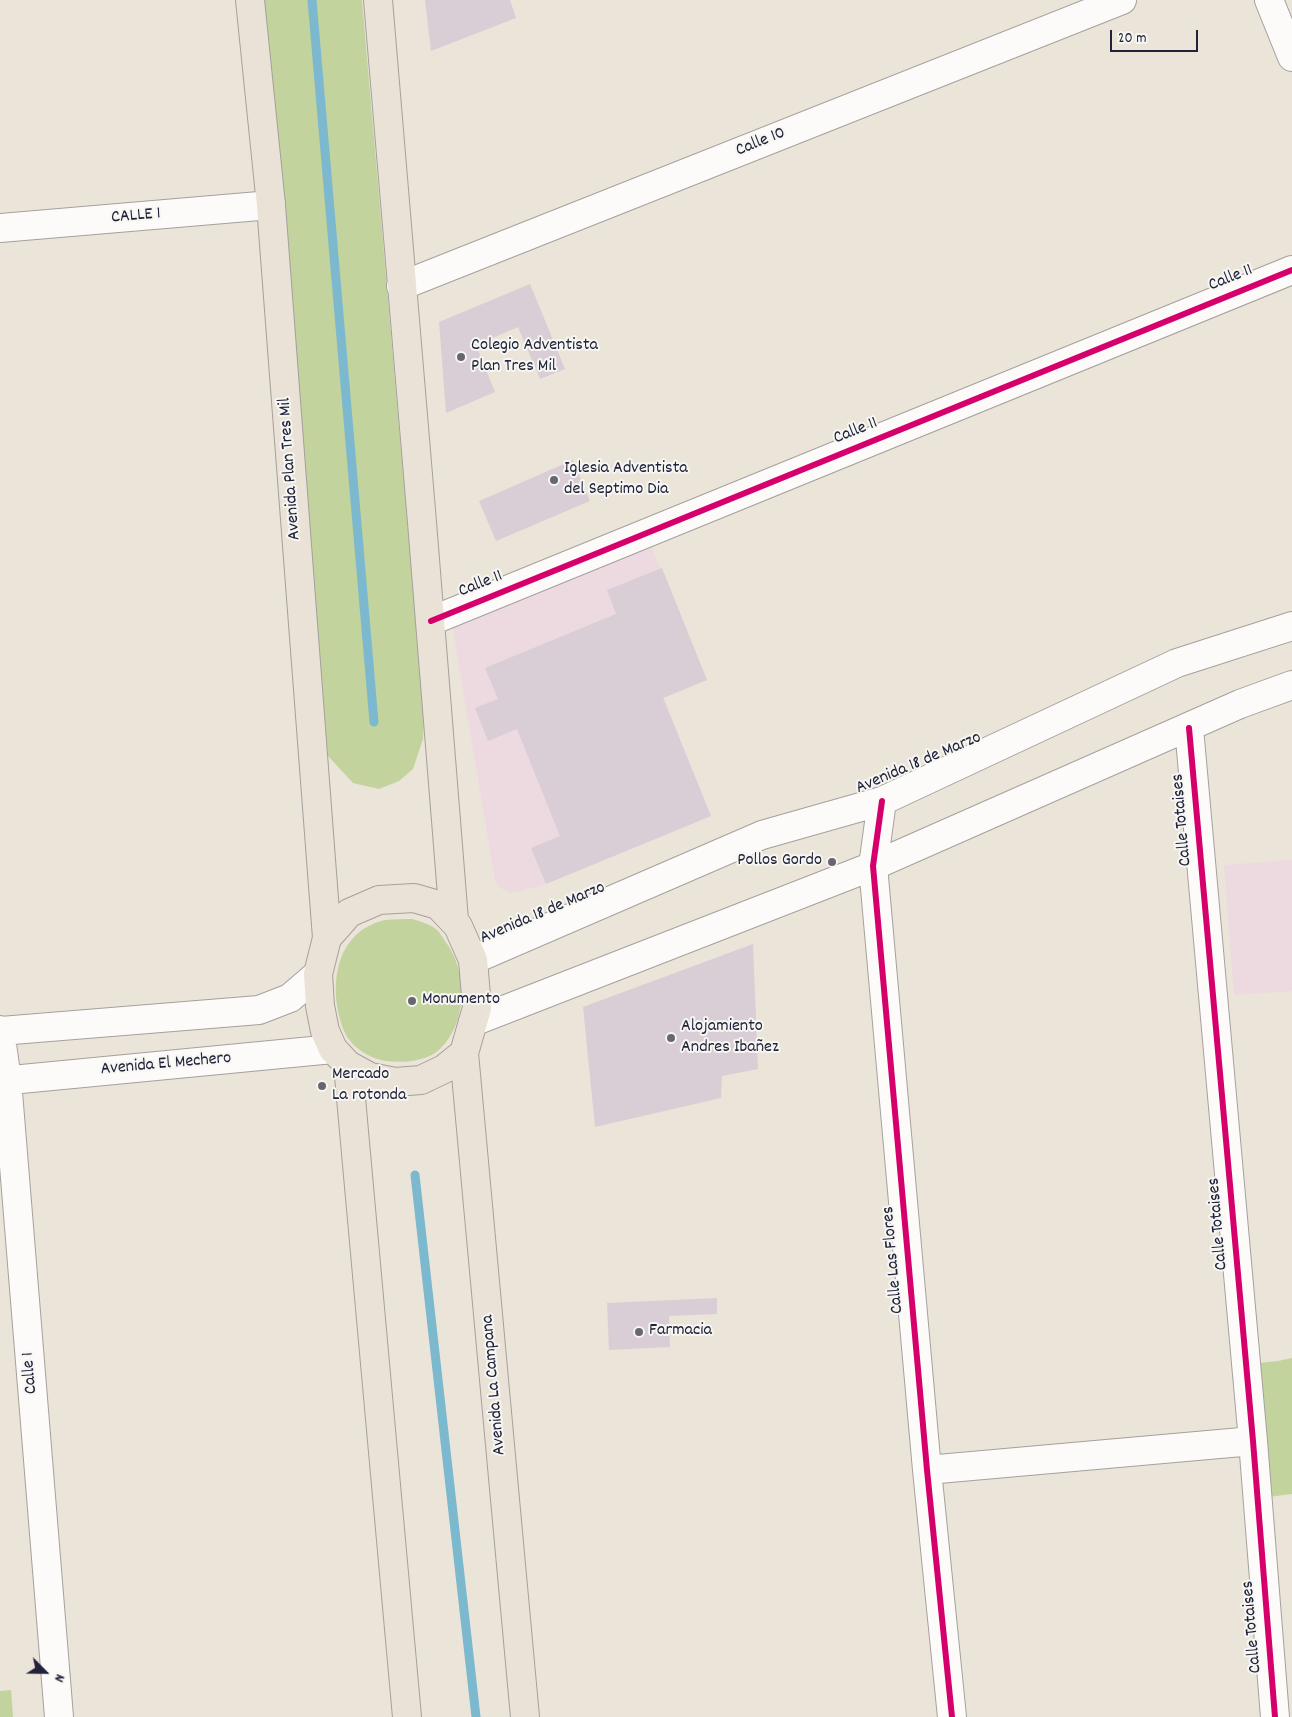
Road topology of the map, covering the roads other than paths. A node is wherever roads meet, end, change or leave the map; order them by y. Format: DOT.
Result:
graph roads {
  1 [pos="250,0"];
  2 [pos="378,0"];
  3 [pos="1122,0"];
  4 [pos="1269,0"];
  5 [pos="1292,57"];
  6 [pos="271,205"];
  7 [pos="0,228"];
  8 [pos="1292,270"];
  9 [pos="401,286"];
  10 [pos="431,621"];
  11 [pos="1292,626"];
  12 [pos="1292,684"];
  13 [pos="1189,728"];
  14 [pos="882,801"];
  15 [pos="873,866"];
  16 [pos="454,920"];
  17 [pos="327,938"];
  18 [pos="473,960"];
  19 [pos="318,974"];
  20 [pos="473,1022"];
  21 [pos="0,1030"];
  22 [pos="464,1053"];
  23 [pos="340,1057"];
  24 [pos="3,1081"];
  25 [pos="1253,1441"];
  26 [pos="927,1470"];
  27 [pos="59,1717"];
  28 [pos="407,1717"];
  29 [pos="525,1717"];
  30 [pos="952,1717"];
  31 [pos="1275,1717"];
  1 -- 6 [label="main road, Avenida Plan Tres Mil"];
  2 -- 9 [label="main road"];
  3 -- 9 [label="street, Calle 10"];
  4 -- 5 [label="street"];
  6 -- 7 [label="street, CALLE 1"];
  6 -- 17 [label="main road, Avenida Plan Tres Mil"];
  8 -- 10 [label="street, Calle 11"];
  9 -- 10 [label="main road"];
  10 -- 16 [label="main road"];
  11 -- 14 [label="street, Avenida 18 de Marzo"];
  12 -- 13 [label="street"];
  13 -- 15 [label="street"];
  13 -- 25 [label="street, Calle Totaises"];
  14 -- 15 [label="street, Calle Las Flores"];
  14 -- 18 [label="street, Avenida 18 de Marzo"];
  15 -- 20 [label="street"];
  15 -- 26 [label="street, Calle Las Flores"];
  16 -- 17 [label="main road"];
  16 -- 18 [label="main road"];
  17 -- 19 [label="main road"];
  18 -- 20 [label="main road"];
  19 -- 21 [label="street"];
  19 -- 23 [label="main road"];
  20 -- 22 [label="main road"];
  21 -- 24 [label="street, Calle 1"];
  22 -- 23 [label="main road"];
  22 -- 29 [label="main road, Avenida La Campana"];
  23 -- 24 [label="street, Avenida El Mechero"];
  23 -- 28 [label="main road"];
  24 -- 27 [label="street, Calle 1"];
  25 -- 26 [label="street"];
  25 -- 31 [label="street, Calle Totaises"];
  26 -- 30 [label="street, Calle Las Flores"];
}
